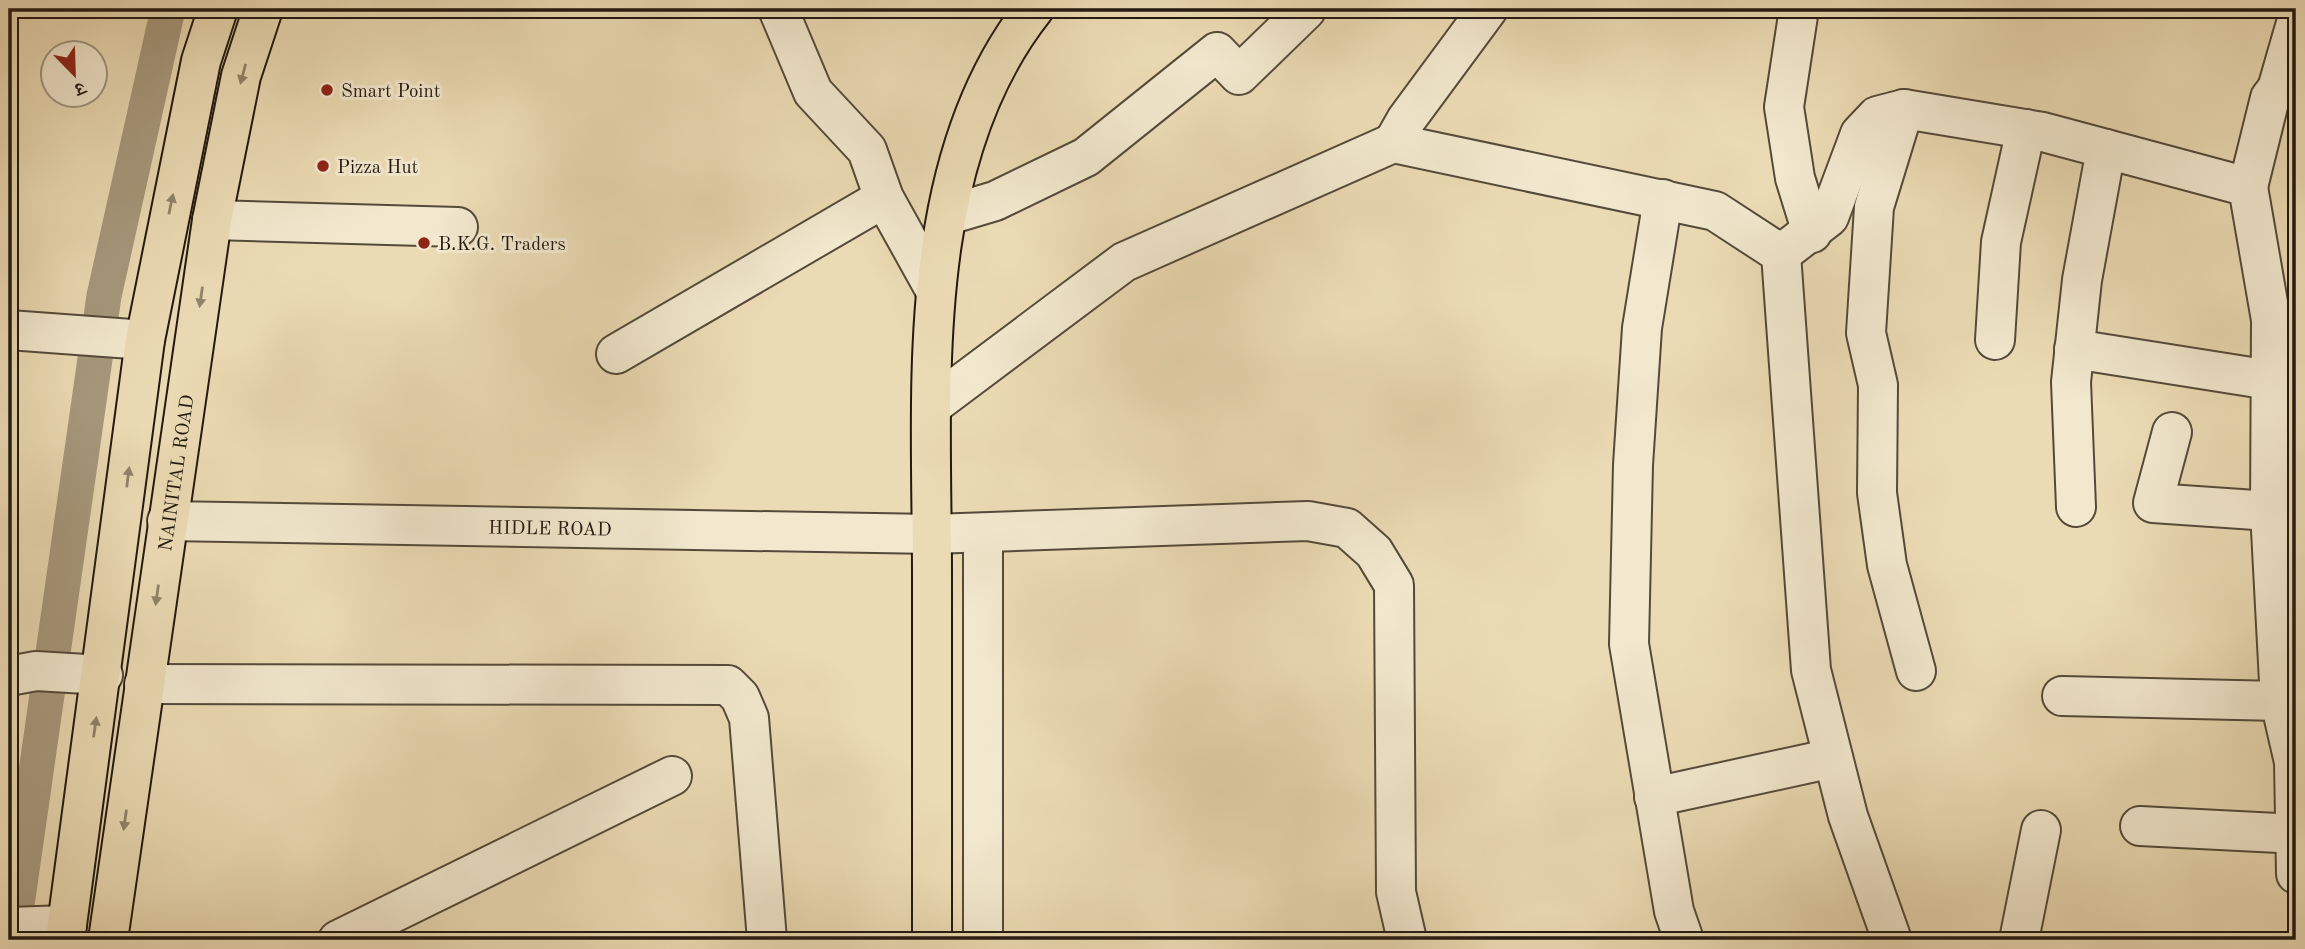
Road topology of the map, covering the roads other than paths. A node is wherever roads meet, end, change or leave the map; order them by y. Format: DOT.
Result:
graph roads {
  1 [pos="218,9"];
  2 [pos="263,9"];
  3 [pos="778,9"];
  4 [pos="1034,9"];
  5 [pos="1488,9"];
  6 [pos="1799,9"];
  7 [pos="1306,10"];
  8 [pos="2296,23"];
  9 [pos="2287,88"];
  10 [pos="1904,109"];
  11 [pos="2026,129"];
  12 [pos="1393,143"];
  13 [pos="2106,149"];
  14 [pos="2248,187"];
  15 [pos="884,198"];
  16 [pos="1663,199"];
  17 [pos="948,215"];
  18 [pos="212,220"];
  19 [pos="458,227"];
  20 [pos="1812,233"];
  21 [pos="1780,254"];
  22 [pos="934,288"];
  23 [pos="9,330"];
  24 [pos="145,340"];
  25 [pos="1995,340"];
  26 [pos="2074,349"];
  27 [pos="616,354"];
  28 [pos="2279,366"];
  29 [pos="933,405"];
  30 [pos="2172,432"];
  31 [pos="2278,492"];
  32 [pos="2076,507"];
  33 [pos="122,520"];
  34 [pos="167,521"];
  35 [pos="984,533"];
  36 [pos="932,534"];
  37 [pos="2285,579"];
  38 [pos="1916,671"];
  39 [pos="35,673"];
  40 [pos="103,675"];
  41 [pos="144,684"];
  42 [pos="2062,696"];
  43 [pos="2280,701"];
  44 [pos="1833,758"];
  45 [pos="2295,762"];
  46 [pos="671,776"];
  47 [pos="1654,797"];
  48 [pos="2140,826"];
  49 [pos="2041,830"];
  50 [pos="2296,834"];
  51 [pos="2296,874"];
  52 [pos="43,930"];
  53 [pos="108,940"];
  54 [pos="338,940"];
  55 [pos="768,940"];
  56 [pos="932,940"];
  57 [pos="983,940"];
  58 [pos="1407,940"];
  59 [pos="1684,940"];
  60 [pos="1892,940"];
  61 [pos="2019,940"];
  24 -- 1 [label="main road, one-way"];
  2 -- 18 [label="main road, NAINITAL ROAD, one-way"];
  3 -- 15 [label="street"];
  4 -- 17 [label="main road"];
  5 -- 12 [label="street"];
  6 -- 20 [label="street"];
  7 -- 17 [label="street"];
  8 -- 9 [label="street"];
  9 -- 14 [label="street"];
  10 -- 11 [label="street"];
  10 -- 20 [label="street"];
  10 -- 38 [label="street"];
  11 -- 13 [label="street"];
  11 -- 25 [label="street"];
  12 -- 16 [label="street"];
  12 -- 29 [label="street"];
  13 -- 14 [label="street"];
  13 -- 26 [label="street"];
  14 -- 28 [label="street"];
  15 -- 22 [label="street"];
  15 -- 27 [label="street"];
  16 -- 21 [label="street"];
  16 -- 47 [label="street"];
  17 -- 22 [label="main road"];
  18 -- 19 [label="street"];
  18 -- 34 [label="main road, NAINITAL ROAD, one-way"];
  20 -- 21 [label="street"];
  21 -- 44 [label="street"];
  22 -- 29 [label="main road"];
  23 -- 24 [label="street"];
  33 -- 24 [label="main road, one-way"];
  26 -- 28 [label="street"];
  26 -- 32 [label="street"];
  28 -- 31 [label="street"];
  29 -- 36 [label="main road"];
  30 -- 31 [label="street"];
  31 -- 37 [label="street"];
  33 -- 34 [label="main road"];
  33 -- 40 [label="main road"];
  34 -- 36 [label="street, HIDLE ROAD"];
  34 -- 41 [label="main road, NAINITAL ROAD, one-way"];
  35 -- 36 [label="street, HIDLE ROAD"];
  35 -- 57 [label="street"];
  35 -- 58 [label="street, HIDLE ROAD"];
  36 -- 56 [label="main road"];
  37 -- 43 [label="street"];
  39 -- 40 [label="street"];
  52 -- 40 [label="main road, one-way"];
  41 -- 53 [label="main road, NAINITAL ROAD, one-way"];
  41 -- 55 [label="street"];
  42 -- 43 [label="street"];
  43 -- 45 [label="street"];
  44 -- 47 [label="street"];
  44 -- 60 [label="street"];
  45 -- 50 [label="street"];
  46 -- 54 [label="street"];
  47 -- 59 [label="street"];
  48 -- 50 [label="street"];
  49 -- 61 [label="street"];
  50 -- 51 [label="street"];
}
